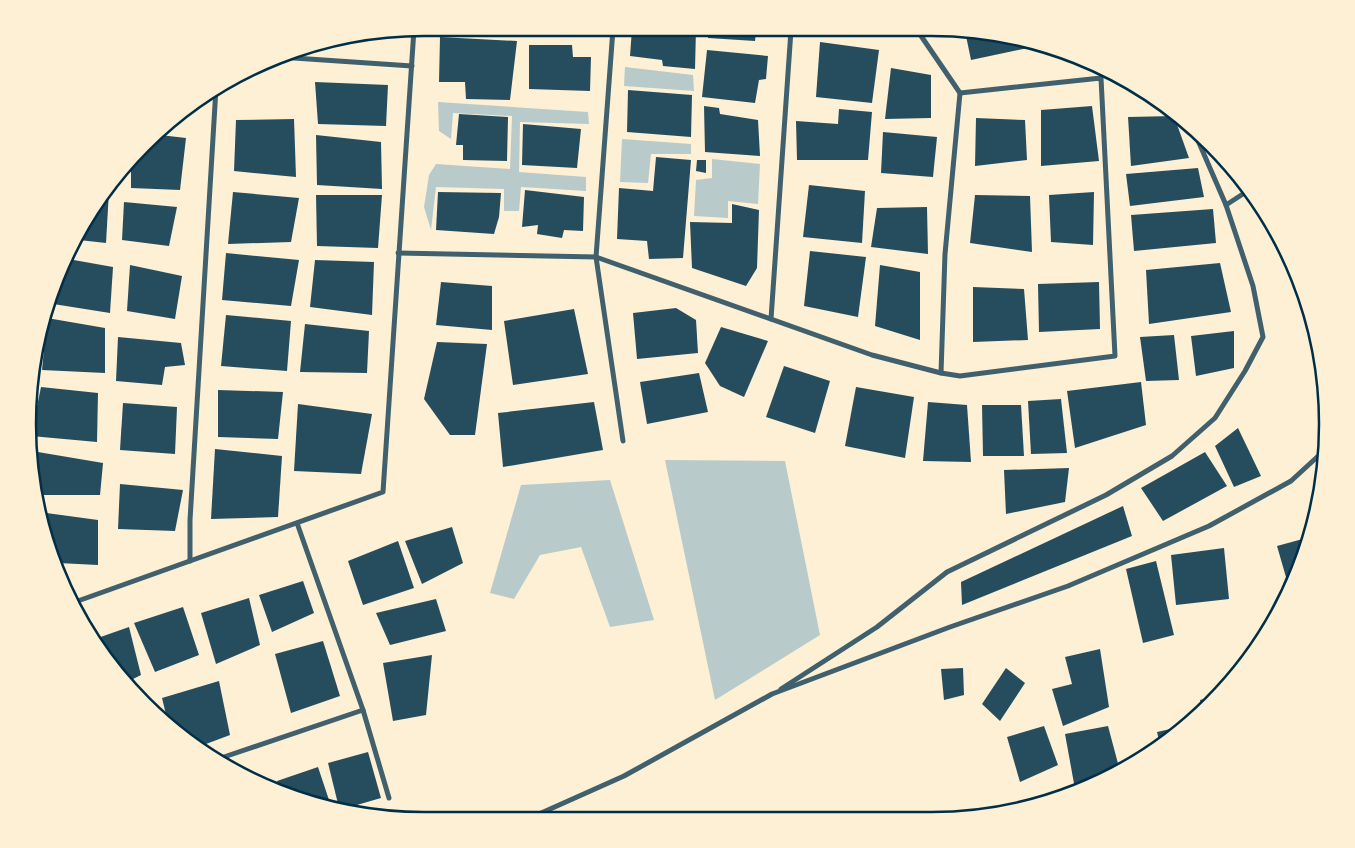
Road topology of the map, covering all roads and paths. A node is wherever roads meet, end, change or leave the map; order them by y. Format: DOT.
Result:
graph roads {
  1 [pos="414,36"];
  2 [pos="612,36"];
  3 [pos="791,36"];
  4 [pos="921,36"];
  5 [pos="296,58"];
  6 [pos="412,66"];
  7 [pos="960,93"];
  8 [pos="215,98"];
  9 [pos="1200,145"];
  10 [pos="1243,194"];
  11 [pos="1226,204"];
  12 [pos="398,253"];
  13 [pos="596,257"];
  14 [pos="771,319"];
  15 [pos="941,373"];
  16 [pos="623,441"];
  17 [pos="1317,457"];
  18 [pos="297,523"];
  19 [pos="190,561"];
  20 [pos="79,601"];
  21 [pos="772,694"];
  22 [pos="363,710"];
  23 [pos="225,757"];
  24 [pos="389,798"];
  25 [pos="543,812"];
  1 -- 6 [label="street"];
  2 -- 13 [label="street"];
  3 -- 14 [label="street"];
  4 -- 7 [label="street"];
  5 -- 6 [label="street"];
  6 -- 12 [label="street"];
  7 -- 15 [label="street"];
  7 -- 15 [label="street"];
  8 -- 19 [label="street"];
  9 -- 11 [label="street"];
  10 -- 11 [label="street"];
  11 -- 21 [label="street"];
  12 -- 13 [label="street"];
  12 -- 18 [label="street"];
  13 -- 14 [label="street"];
  13 -- 16 [label="street"];
  14 -- 15 [label="street"];
  17 -- 21 [label="street"];
  18 -- 19 [label="street"];
  18 -- 22 [label="street"];
  19 -- 20 [label="street"];
  21 -- 25 [label="street"];
  22 -- 23 [label="street"];
  22 -- 24 [label="street"];
}
